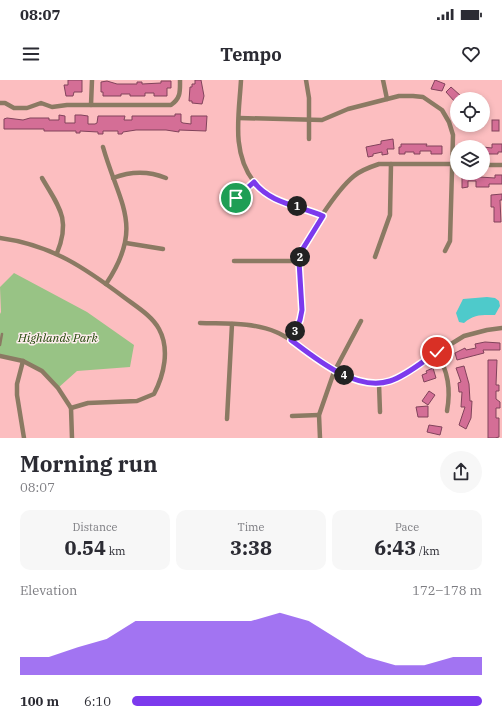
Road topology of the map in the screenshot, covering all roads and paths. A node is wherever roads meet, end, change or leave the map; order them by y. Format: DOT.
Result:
graph roads {
  1 [pos="92,80"];
  2 [pos="180,80"];
  3 [pos="241,80"];
  4 [pos="306,80"];
  5 [pos="383,80"];
  6 [pos="387,99"];
  7 [pos="0,103"];
  8 [pos="91,105"];
  9 [pos="239,118"];
  10 [pos="309,120"];
  11 [pos="308,139"];
  12 [pos="453,140"];
  13 [pos="103,147"];
  14 [pos="392,164"];
  15 [pos="450,164"];
  16 [pos="490,165"];
  17 [pos="502,165"];
  18 [pos="42,178"];
  19 [pos="113,178"];
  20 [pos="166,178"];
  21 [pos="453,180"];
  22 [pos="254,182"];
  23 [pos="236,198"];
  24 [pos="323,216"];
  25 [pos="0,238"];
  26 [pos="126,243"];
  27 [pos="163,249"];
  28 [pos="445,250"];
  29 [pos="57,253"];
  30 [pos="375,257"];
  31 [pos="234,261"];
  32 [pos="299,261"];
  33 [pos="106,284"];
  34 [pos="361,321"];
  35 [pos="200,323"];
  36 [pos="232,324"];
  37 [pos="502,328"];
  38 [pos="2,334"];
  39 [pos="291,340"];
  40 [pos="0,345"];
  41 [pos="437,352"];
  42 [pos="0,356"];
  43 [pos="23,361"];
  44 [pos="334,372"];
  45 [pos="379,384"];
  46 [pos="71,408"];
  47 [pos="447,411"];
  48 [pos="380,412"];
  49 [pos="319,415"];
  50 [pos="292,416"];
  51 [pos="227,419"];
  52 [pos="24,438"];
  53 [pos="72,438"];
  54 [pos="320,438"];
  1 -- 8 [label="street"];
  2 -- 8 [label="street"];
  3 -- 9 [label="street"];
  4 -- 10 [label="street"];
  5 -- 6 [label="street"];
  6 -- 10 [label="street"];
  6 -- 12 [label="street"];
  7 -- 8 [label="street"];
  9 -- 10 [label="street"];
  9 -- 22 [label="street"];
  10 -- 11 [label="street"];
  13 -- 19 [label="street"];
  14 -- 15 [label="street"];
  14 -- 24 [label="street"];
  14 -- 30 [label="street"];
  16 -- 17 [label="street"];
  18 -- 29 [label="street"];
  19 -- 20 [label="street"];
  19 -- 26 [label="street"];
  21 -- 28 [label="street"];
  22 -- 23 [label="street"];
  22 -- 24 [label="street"];
  24 -- 32 [label="street"];
  25 -- 29 [label="street"];
  26 -- 27 [label="street"];
  26 -- 33 [label="street"];
  29 -- 33 [label="street"];
  31 -- 32 [label="street"];
  32 -- 39 [label="street"];
  33 -- 46 [label="street"];
  34 -- 44 [label="street"];
  35 -- 36 [label="street"];
  36 -- 39 [label="street"];
  36 -- 51 [label="street"];
  37 -- 41 [label="street"];
  38 -- 40 [label="lane"];
  39 -- 44 [label="street"];
  41 -- 45 [label="street"];
  41 -- 47 [label="street"];
  42 -- 43 [label="street"];
  43 -- 46 [label="street"];
  43 -- 52 [label="street"];
  44 -- 45 [label="street"];
  44 -- 49 [label="street"];
  45 -- 48 [label="street"];
  46 -- 53 [label="street"];
  49 -- 50 [label="street"];
  49 -- 54 [label="street"];
}
